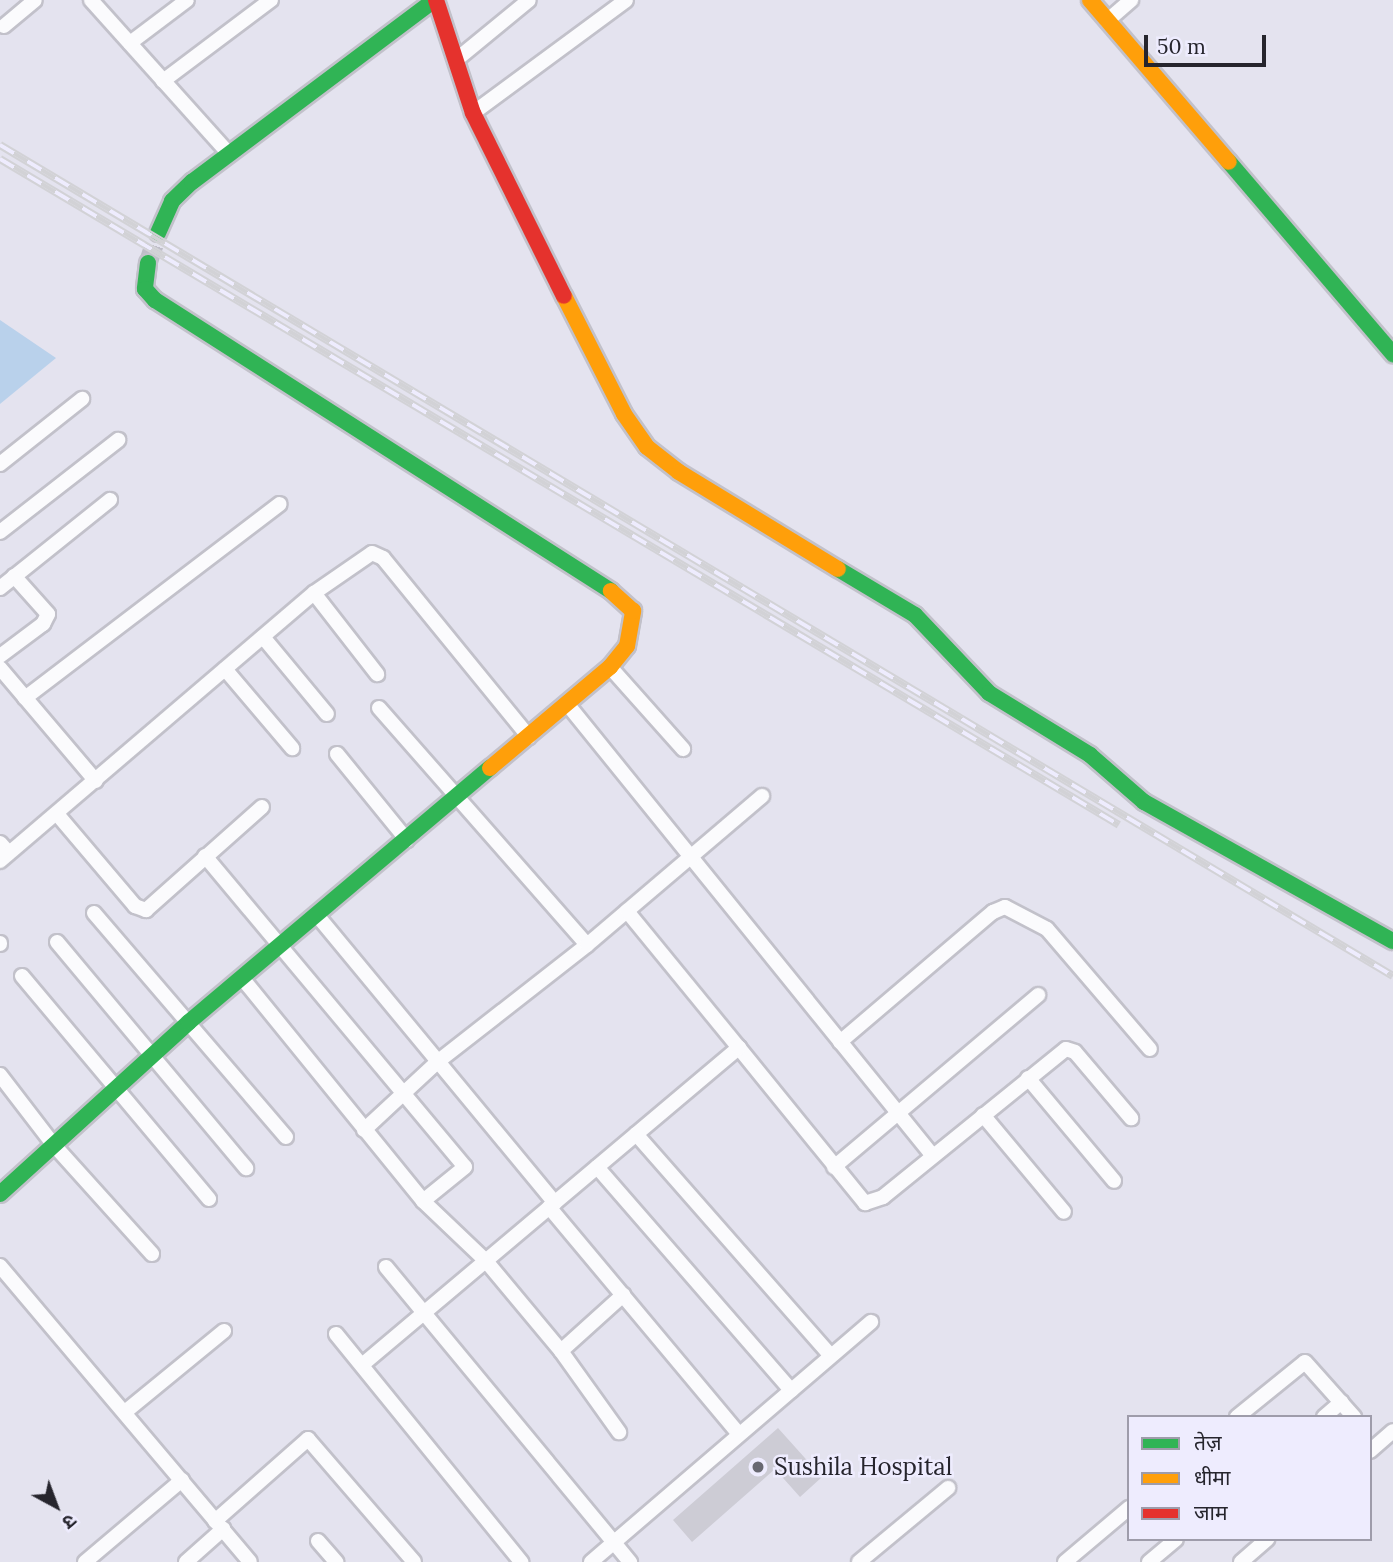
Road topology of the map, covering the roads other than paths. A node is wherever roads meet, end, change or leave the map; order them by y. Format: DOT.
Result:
graph roads {
  1 [pos="35,0"];
  2 [pos="91,0"];
  3 [pos="187,0"];
  4 [pos="271,0"];
  5 [pos="435,0"];
  6 [pos="528,0"];
  7 [pos="626,0"];
  8 [pos="1090,0"];
  9 [pos="1131,0"];
  10 [pos="1107,21"];
  11 [pos="4,26"];
  12 [pos="130,43"];
  13 [pos="456,60"];
  14 [pos="163,81"];
  15 [pos="473,113"];
  16 [pos="229,154"];
  17 [pos="158,233"];
  18 [pos="148,263"];
  19 [pos="1393,354"];
  20 [pos="82,399"];
  21 [pos="118,440"];
  22 [pos="0,464"];
  23 [pos="110,500"];
  24 [pos="280,504"];
  25 [pos="0,532"];
  26 [pos="14,576"];
  27 [pos="0,588"];
  28 [pos="314,593"];
  29 [pos="263,637"];
  30 [pos="0,656"];
  31 [pos="610,667"];
  32 [pos="0,668"];
  33 [pos="225,669"];
  34 [pos="377,674"];
  35 [pos="25,698"];
  36 [pos="568,705"];
  37 [pos="379,708"];
  38 [pos="327,714"];
  39 [pos="529,737"];
  40 [pos="292,748"];
  41 [pos="683,749"];
  42 [pos="337,754"];
  43 [pos="96,781"];
  44 [pos="762,796"];
  45 [pos="457,799"];
  46 [pos="262,807"];
  47 [pos="57,814"];
  48 [pos="407,840"];
  49 [pos="3,852"];
  50 [pos="205,856"];
  51 [pos="690,856"];
  52 [pos="627,911"];
  53 [pos="94,913"];
  54 [pos="316,914"];
  55 [pos="1393,941"];
  56 [pos="57,942"];
  57 [pos="282,944"];
  58 [pos="587,946"];
  59 [pos="22,976"];
  60 [pos="242,978"];
  61 [pos="1038,995"];
  62 [pos="189,1022"];
  63 [pos="840,1042"];
  64 [pos="739,1048"];
  65 [pos="1150,1049"];
  66 [pos="154,1055"];
  67 [pos="436,1063"];
  68 [pos="0,1075"];
  69 [pos="1028,1078"];
  70 [pos="118,1089"];
  71 [pos="403,1094"];
  72 [pos="897,1113"];
  73 [pos="983,1115"];
  74 [pos="1131,1118"];
  75 [pos="364,1130"];
  76 [pos="636,1134"];
  77 [pos="286,1137"];
  78 [pos="53,1144"];
  79 [pos="933,1156"];
  80 [pos="597,1167"];
  81 [pos="834,1167"];
  82 [pos="246,1168"];
  83 [pos="1114,1181"];
  84 [pos="0,1194"];
  85 [pos="209,1199"];
  86 [pos="423,1201"];
  87 [pos="552,1205"];
  88 [pos="1064,1212"];
  89 [pos="152,1254"];
  90 [pos="486,1261"];
  91 [pos="0,1266"];
  92 [pos="386,1267"];
  93 [pos="623,1295"];
  94 [pos="424,1313"];
  95 [pos="871,1322"];
  96 [pos="224,1331"];
  97 [pos="336,1334"];
  98 [pos="561,1351"];
  99 [pos="831,1356"];
  100 [pos="362,1365"];
  101 [pos="791,1390"];
  102 [pos="1342,1402"];
  103 [pos="125,1412"];
  104 [pos="1239,1415"];
  105 [pos="1326,1415"];
  106 [pos="1352,1415"];
  107 [pos="619,1432"];
  108 [pos="1393,1432"];
  109 [pos="739,1434"];
  110 [pos="1373,1444"];
  111 [pos="182,1480"];
  112 [pos="948,1488"];
  113 [pos="1127,1510"];
  114 [pos="219,1525"];
  115 [pos="318,1541"];
  116 [pos="1174,1541"];
  117 [pos="1265,1541"];
  118 [pos="613,1542"];
  119 [pos="85,1562"];
  120 [pos="186,1562"];
  121 [pos="250,1562"];
  122 [pos="336,1562"];
  123 [pos="414,1562"];
  124 [pos="521,1562"];
  125 [pos="591,1562"];
  126 [pos="630,1562"];
  127 [pos="859,1562"];
  128 [pos="1065,1562"];
  129 [pos="1149,1562"];
  130 [pos="1241,1562"];
  1 -- 11 [label="street"];
  2 -- 12 [label="street"];
  3 -- 12 [label="street"];
  4 -- 14 [label="street"];
  5 -- 13 [label="street"];
  5 -- 16 [label="street"];
  6 -- 13 [label="street"];
  7 -- 15 [label="street"];
  8 -- 10 [label="street"];
  9 -- 10 [label="street"];
  10 -- 19 [label="street"];
  12 -- 14 [label="street"];
  13 -- 15 [label="street"];
  14 -- 16 [label="street"];
  15 -- 55 [label="street"];
  16 -- 17 [label="street"];
  18 -- 31 [label="street"];
  20 -- 22 [label="street"];
  21 -- 25 [label="street"];
  23 -- 26 [label="street"];
  24 -- 35 [label="street"];
  26 -- 27 [label="street"];
  26 -- 30 [label="street"];
  28 -- 29 [label="street"];
  28 -- 34 [label="street"];
  28 -- 39 [label="street"];
  29 -- 33 [label="street"];
  29 -- 38 [label="street"];
  31 -- 36 [label="street"];
  31 -- 41 [label="street"];
  32 -- 35 [label="street"];
  33 -- 40 [label="street"];
  33 -- 43 [label="street"];
  35 -- 43 [label="street"];
  36 -- 39 [label="street"];
  36 -- 51 [label="street"];
  37 -- 45 [label="street"];
  39 -- 45 [label="street"];
  42 -- 48 [label="street"];
  43 -- 47 [label="street"];
  44 -- 51 [label="street"];
  45 -- 48 [label="street"];
  45 -- 58 [label="street"];
  46 -- 50 [label="street"];
  47 -- 49 [label="street"];
  47 -- 50 [label="street"];
  48 -- 54 [label="street"];
  50 -- 57 [label="street"];
  51 -- 52 [label="street"];
  51 -- 63 [label="street"];
  52 -- 58 [label="street"];
  52 -- 64 [label="street"];
  53 -- 62 [label="street"];
  54 -- 57 [label="street"];
  54 -- 67 [label="street"];
  56 -- 66 [label="street"];
  57 -- 60 [label="street"];
  57 -- 71 [label="street"];
  58 -- 67 [label="street"];
  59 -- 70 [label="street"];
  60 -- 62 [label="street"];
  60 -- 75 [label="street"];
  61 -- 72 [label="street"];
  62 -- 66 [label="street"];
  62 -- 77 [label="street"];
  63 -- 65 [label="street"];
  63 -- 72 [label="street"];
  64 -- 76 [label="street"];
  64 -- 81 [label="street"];
  66 -- 70 [label="street"];
  66 -- 82 [label="street"];
  67 -- 71 [label="street"];
  67 -- 87 [label="street"];
  68 -- 78 [label="street"];
  69 -- 73 [label="street"];
  69 -- 74 [label="street"];
  69 -- 83 [label="street"];
  70 -- 78 [label="street"];
  70 -- 85 [label="street"];
  71 -- 75 [label="street"];
  71 -- 86 [label="street"];
  72 -- 79 [label="street"];
  72 -- 81 [label="street"];
  73 -- 79 [label="street"];
  73 -- 88 [label="street"];
  75 -- 86 [label="street"];
  76 -- 80 [label="street"];
  76 -- 99 [label="street"];
  78 -- 84 [label="street"];
  78 -- 89 [label="street"];
  79 -- 81 [label="street"];
  80 -- 87 [label="street"];
  80 -- 101 [label="street"];
  86 -- 90 [label="street"];
  87 -- 90 [label="street"];
  87 -- 93 [label="street"];
  90 -- 94 [label="street"];
  90 -- 98 [label="street"];
  91 -- 103 [label="street"];
  92 -- 94 [label="street"];
  93 -- 98 [label="street"];
  93 -- 109 [label="street"];
  94 -- 100 [label="street"];
  94 -- 118 [label="street"];
  95 -- 99 [label="street"];
  96 -- 103 [label="street"];
  97 -- 100 [label="street"];
  98 -- 107 [label="street"];
  99 -- 101 [label="street"];
  100 -- 124 [label="street"];
  101 -- 109 [label="street"];
  102 -- 104 [label="street"];
  102 -- 105 [label="street"];
  102 -- 106 [label="street"];
  103 -- 111 [label="street"];
  108 -- 110 [label="street"];
  109 -- 118 [label="street"];
  111 -- 114 [label="street"];
  111 -- 119 [label="street"];
  112 -- 127 [label="street"];
  113 -- 128 [label="street"];
  114 -- 120 [label="street"];
  114 -- 121 [label="street"];
  114 -- 123 [label="street"];
  115 -- 122 [label="street"];
  116 -- 129 [label="street"];
  117 -- 130 [label="street"];
  118 -- 125 [label="street"];
  118 -- 126 [label="street"];
}
